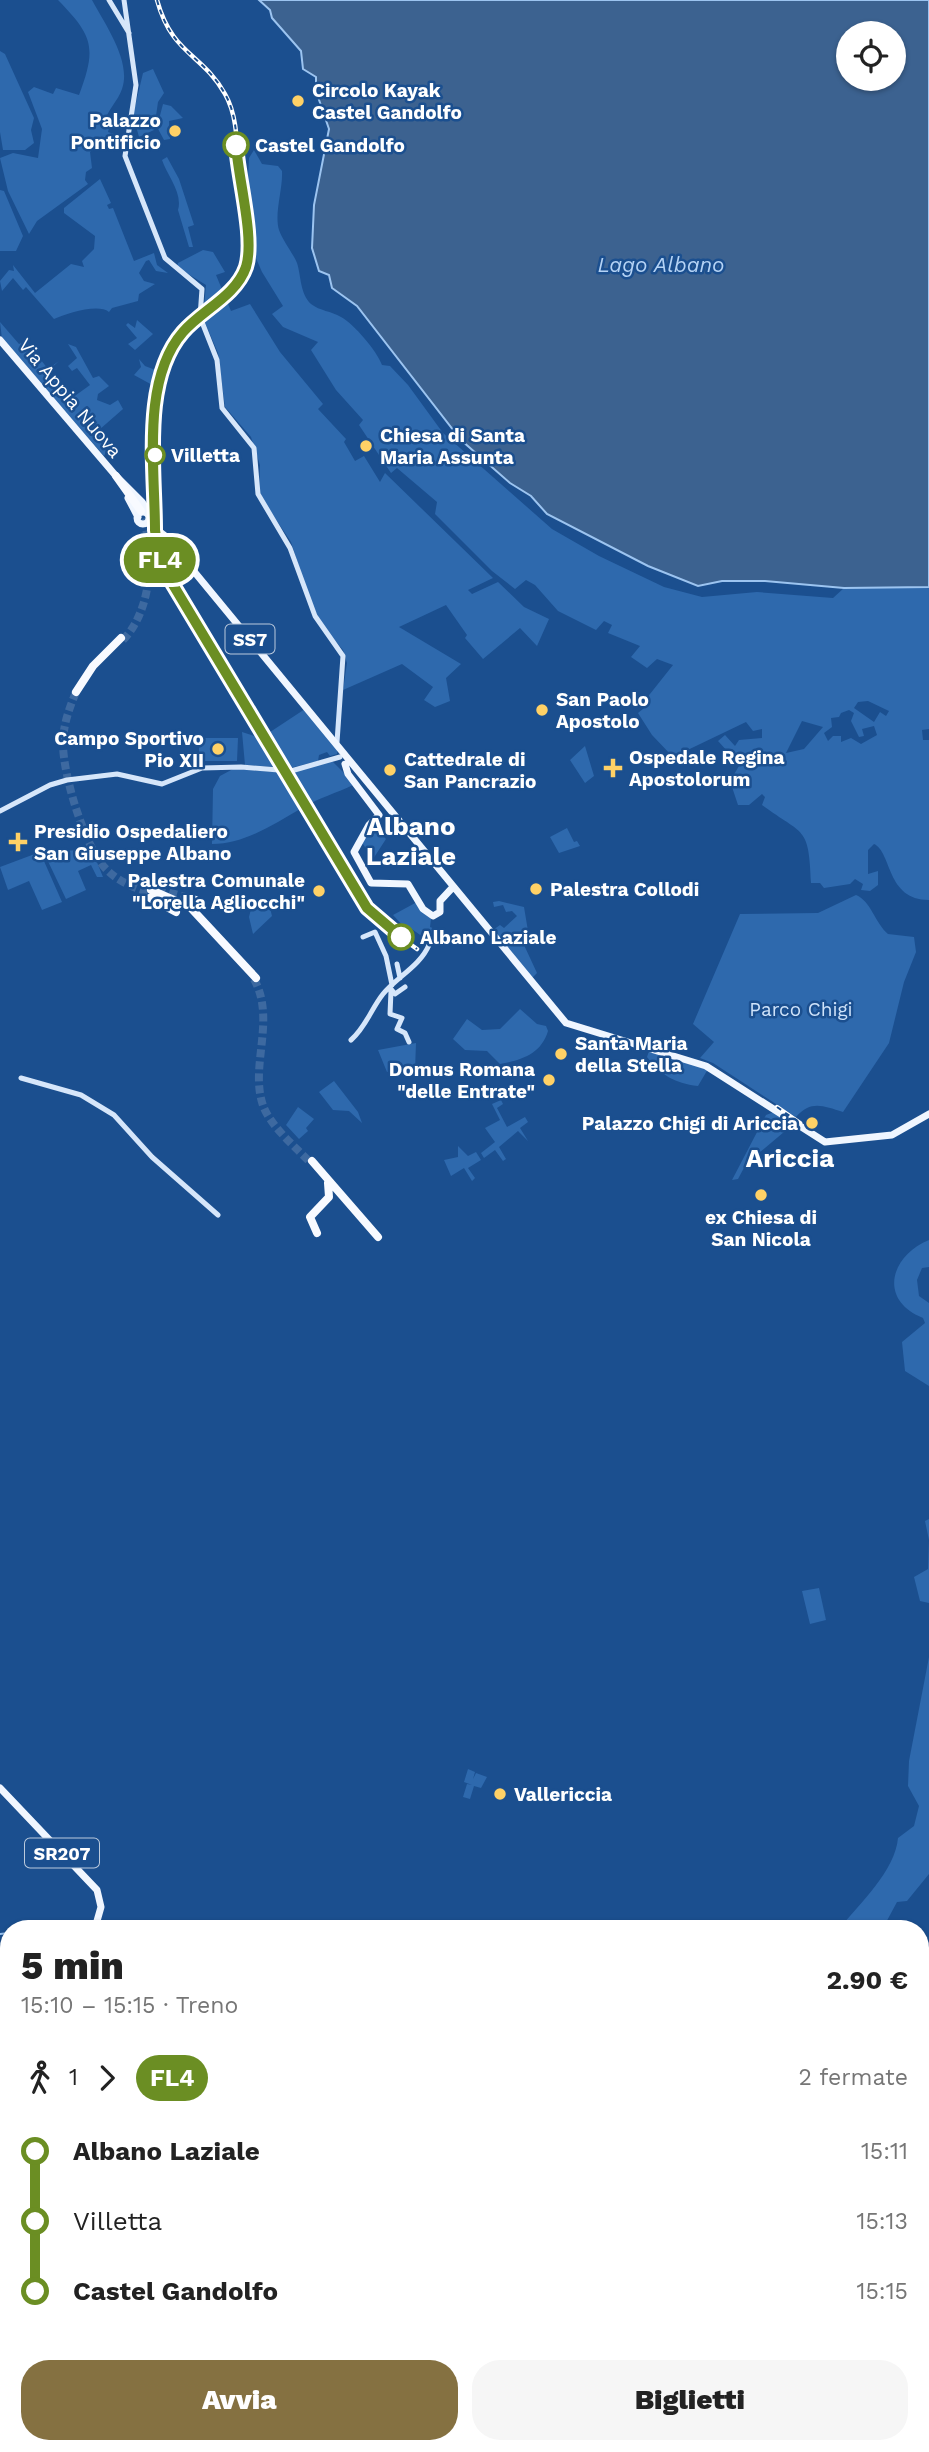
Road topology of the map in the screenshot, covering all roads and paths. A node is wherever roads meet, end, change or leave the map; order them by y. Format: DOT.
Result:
graph roads {
  1 [pos="109,0"];
  2 [pos="124,0"];
  3 [pos="125,24"];
  4 [pos="0,340"];
  5 [pos="116,476"];
  6 [pos="144,516"];
  7 [pos="122,639"];
  8 [pos="77,692"];
  9 [pos="338,743"];
  10 [pos="344,758"];
  11 [pos="0,811"];
  12 [pos="453,887"];
  13 [pos="151,894"];
  14 [pos="181,903"];
  15 [pos="363,937"];
  16 [pos="226,942"];
  17 [pos="429,945"];
  18 [pos="237,956"];
  19 [pos="397,964"];
  20 [pos="400,978"];
  21 [pos="255,979"];
  22 [pos="405,987"];
  23 [pos="391,988"];
  24 [pos="351,1040"];
  25 [pos="409,1042"];
  26 [pos="21,1078"];
  27 [pos="929,1114"];
  28 [pos="311,1162"];
  29 [pos="331,1186"];
  30 [pos="218,1215"];
  31 [pos="317,1233"];
  32 [pos="377,1237"];
  33 [pos="0,1788"];
  34 [pos="97,1920"];
  1 -- 3 [label="main road"];
  2 -- 3 [label="main road"];
  3 -- 9 [label="main road"];
  4 -- 5 [label="main road, Via Appia Nuova / SS7"];
  5 -- 6 [label="main road, Via Appia Nuova / SS7"];
  5 -- 6 [label="highway"];
  5 -- 6 [label="main road, Via Appia Nuova / SS7"];
  6 -- 9 [label="main road, Via Appia Nuova / SS7"];
  7 -- 8 [label="highway"];
  9 -- 10 [label="main road"];
  10 -- 11 [label="main road"];
  10 -- 12 [label="main road"];
  10 -- 12 [label="main road"];
  12 -- 27 [label="main road"];
  13 -- 14 [label="highway"];
  14 -- 16 [label="highway"];
  14 -- 16 [label="highway"];
  14 -- 18 [label="highway"];
  15 -- 23 [label="main road"];
  16 -- 18 [label="highway"];
  17 -- 20 [label="main road"];
  18 -- 21 [label="highway"];
  19 -- 20 [label="main road"];
  20 -- 23 [label="main road"];
  22 -- 23 [label="main road"];
  23 -- 24 [label="main road"];
  23 -- 25 [label="main road"];
  26 -- 30 [label="main road"];
  28 -- 29 [label="highway"];
  29 -- 31 [label="highway"];
  29 -- 32 [label="highway"];
  33 -- 34 [label="main road, SR207"];
}
